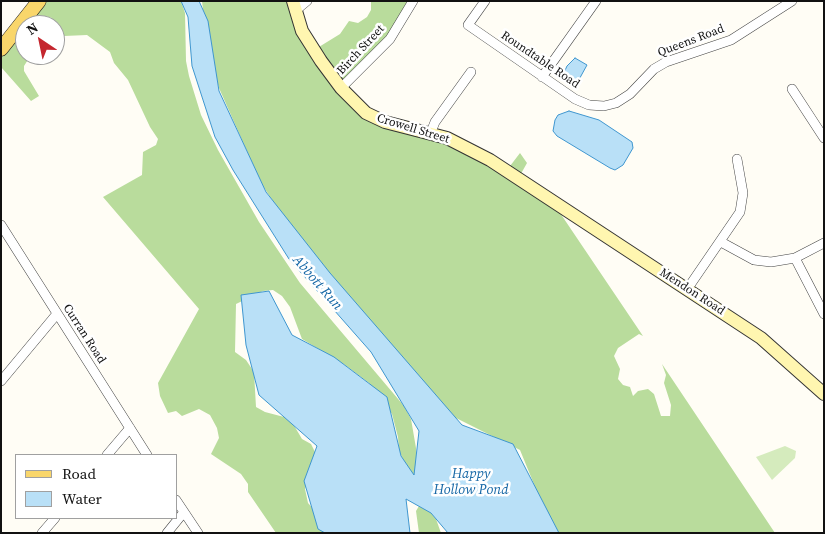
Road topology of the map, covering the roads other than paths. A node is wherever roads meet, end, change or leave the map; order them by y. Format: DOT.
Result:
graph roads {
  1 [pos="39,1"];
  2 [pos="307,1"];
  3 [pos="413,1"];
  4 [pos="485,1"];
  5 [pos="596,1"];
  6 [pos="792,1"];
  7 [pos="294,6"];
  8 [pos="1,49"];
  9 [pos="471,72"];
  10 [pos="542,78"];
  11 [pos="341,88"];
  12 [pos="792,89"];
  13 [pos="630,94"];
  14 [pos="431,132"];
  15 [pos="824,138"];
  16 [pos="737,159"];
  17 [pos="550,201"];
  18 [pos="1,226"];
  19 [pos="720,242"];
  20 [pos="824,243"];
  21 [pos="795,258"];
  22 [pos="688,288"];
  23 [pos="824,314"];
  24 [pos="56,315"];
  25 [pos="1,380"];
  26 [pos="824,394"];
  27 [pos="130,428"];
  28 [pos="108,454"];
  29 [pos="146,454"];
  30 [pos="178,503"];
  31 [pos="184,512"];
  32 [pos="54,519"];
  33 [pos="42,533"];
  34 [pos="167,533"];
  35 [pos="198,533"];
  1 -- 8 [label="main road"];
  2 -- 7 [label="street"];
  3 -- 11 [label="street, Birch Street"];
  4 -- 10 [label="street, Roundtable Road"];
  5 -- 10 [label="street"];
  6 -- 13 [label="street, Queens Road"];
  7 -- 11 [label="street, Crowell Street"];
  9 -- 14 [label="street"];
  10 -- 13 [label="street, Roundtable Road"];
  11 -- 14 [label="street, Crowell Street"];
  12 -- 15 [label="street"];
  14 -- 17 [label="street, Crowell Street"];
  16 -- 19 [label="street"];
  17 -- 22 [label="street, Mendon Road"];
  18 -- 24 [label="street, Curran Road"];
  19 -- 21 [label="street"];
  19 -- 22 [label="street"];
  20 -- 21 [label="street"];
  21 -- 23 [label="street"];
  22 -- 26 [label="street, Mendon Road"];
  24 -- 25 [label="street"];
  24 -- 27 [label="street, Curran Road"];
  27 -- 28 [label="street"];
  27 -- 29 [label="street, Curran Road"];
  30 -- 31 [label="street"];
  31 -- 34 [label="street"];
  31 -- 35 [label="street"];
  32 -- 33 [label="street"];
}
